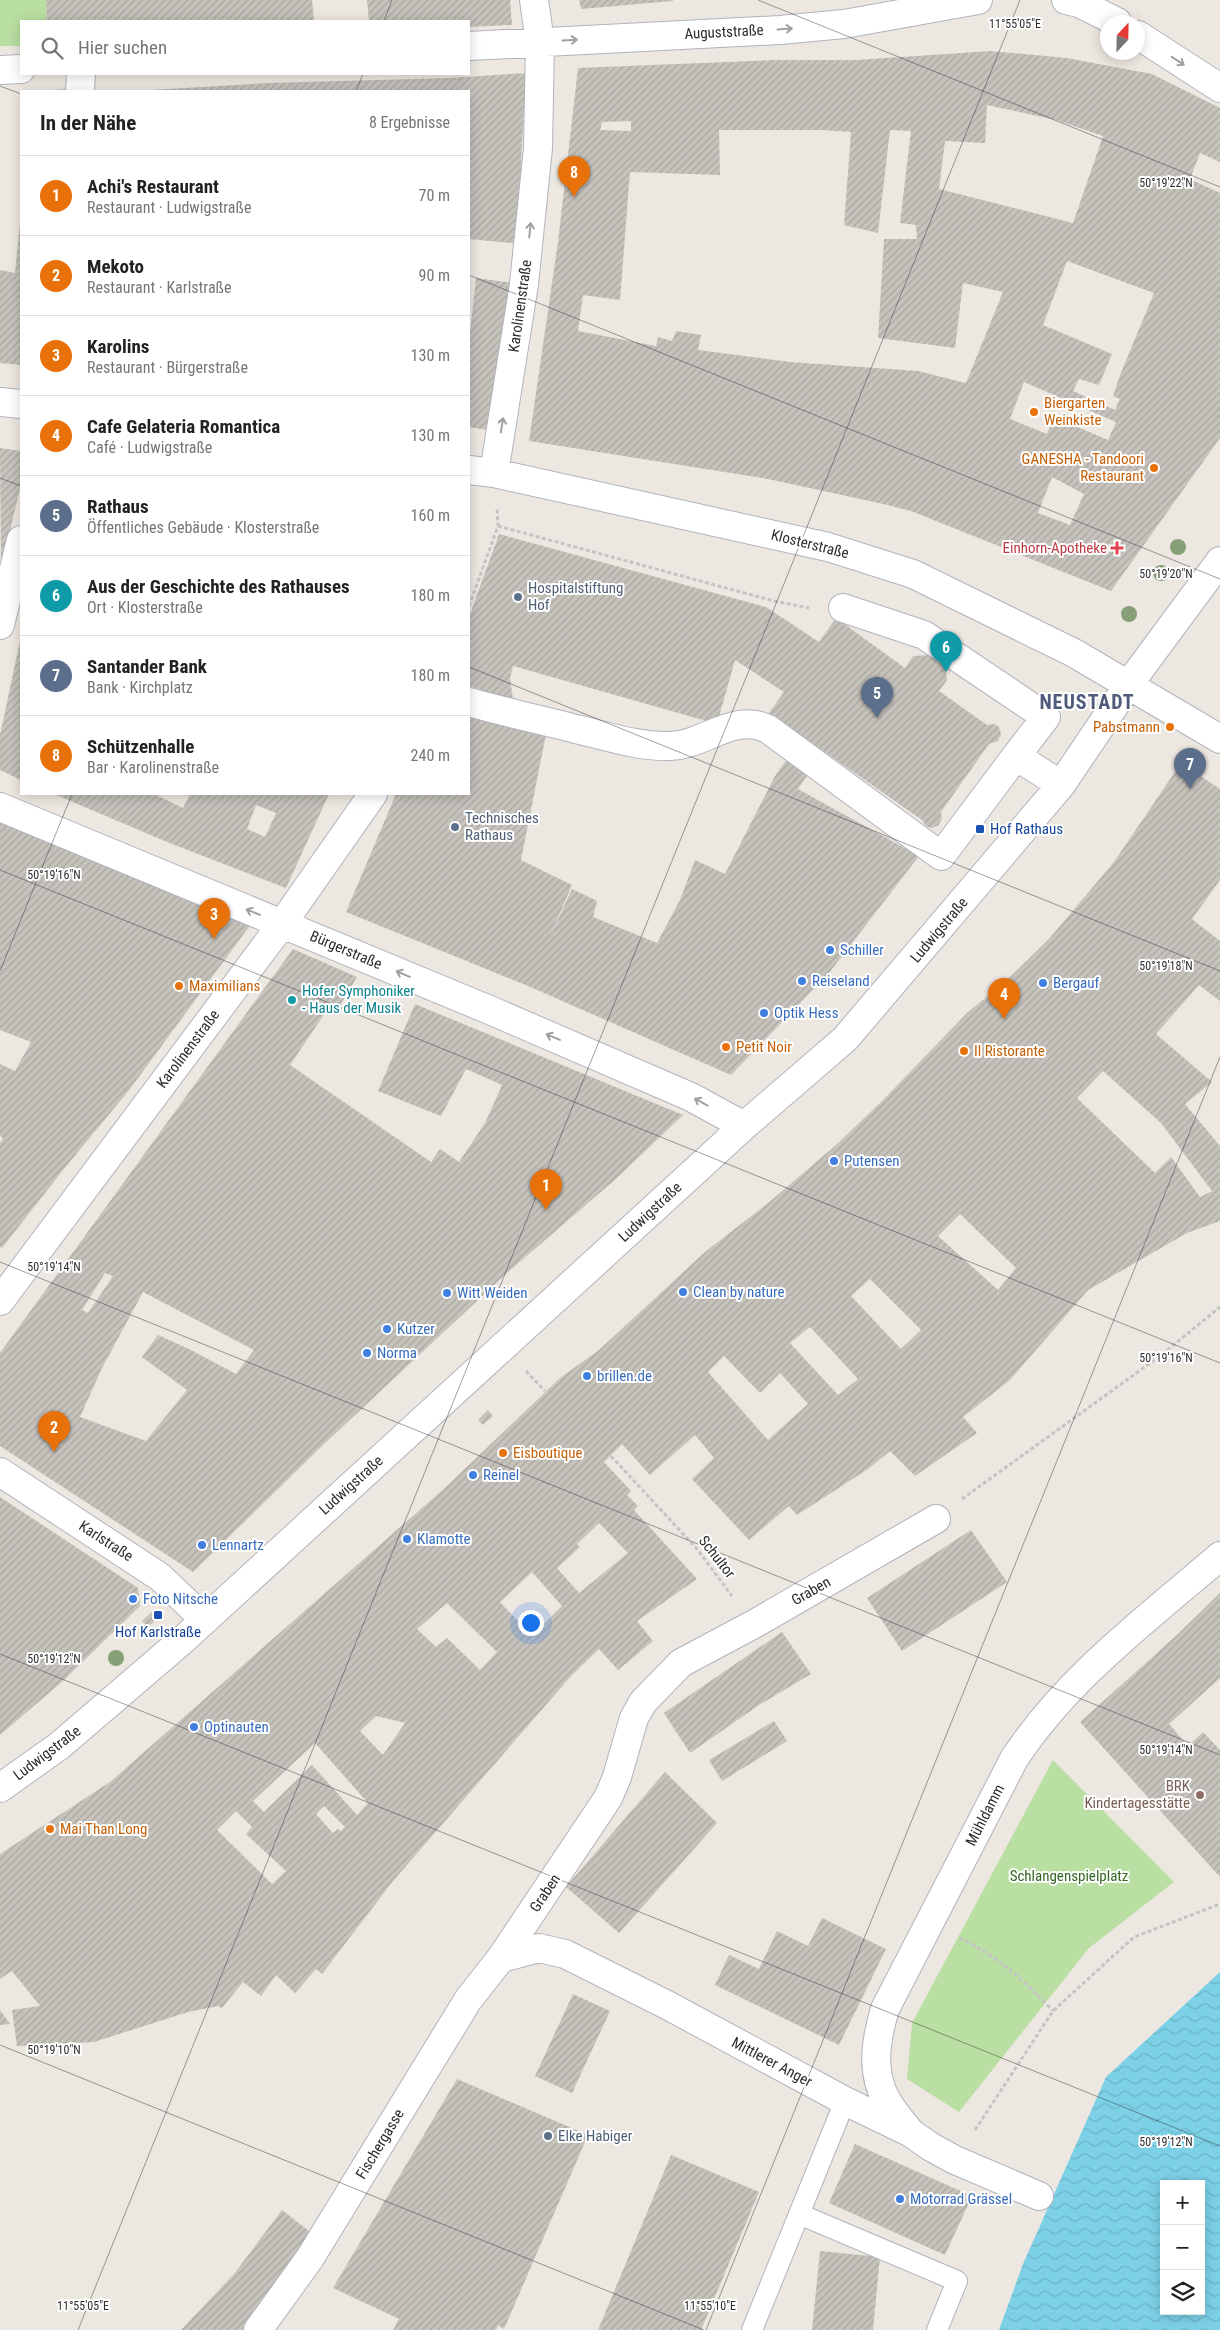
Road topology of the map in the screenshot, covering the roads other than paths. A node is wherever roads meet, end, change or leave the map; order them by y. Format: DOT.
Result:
graph roads {
  1 [pos="534,0"];
  2 [pos="978,0"];
  3 [pos="1066,0"];
  4 [pos="1103,15"];
  5 [pos="1145,40"];
  6 [pos="540,42"];
  7 [pos="470,46"];
  8 [pos="20,69"];
  9 [pos="0,70"];
  10 [pos="81,75"];
  11 [pos="1220,88"];
  12 [pos="80,90"];
  13 [pos="0,402"];
  14 [pos="20,404"];
  15 [pos="481,471"];
  16 [pos="20,544"];
  17 [pos="1220,561"];
  18 [pos="843,608"];
  19 [pos="0,625"];
  20 [pos="1129,684"];
  21 [pos="470,702"];
  22 [pos="1220,739"];
  23 [pos="1016,756"];
  24 [pos="1061,785"];
  25 [pos="372,795"];
  26 [pos="0,807"];
  27 [pos="282,924"];
  28 [pos="744,1126"];
  29 [pos="4,1287"];
  30 [pos="0,1472"];
  31 [pos="936,1519"];
  32 [pos="1220,1556"];
  33 [pos="205,1620"];
  34 [pos="0,1788"];
  35 [pos="502,1958"];
  36 [pos="845,2101"];
  37 [pos="911,2133"];
  38 [pos="1039,2196"];
  39 [pos="799,2214"];
  40 [pos="258,2330"];
  41 [pos="752,2330"];
  42 [pos="937,2330"];
  1 -- 6 [label="street, Karolinenstraße"];
  6 -- 2 [label="street, Auguststraße, one-way"];
  3 -- 4 [label="street"];
  5 -- 11 [label="street, one-way"];
  6 -- 7 [label="street, Auguststraße"];
  15 -- 6 [label="street, Karolinenstraße, one-way"];
  8 -- 9 [label="street"];
  10 -- 12 [label="street"];
  13 -- 14 [label="street"];
  15 -- 20 [label="street, Klosterstraße"];
  16 -- 19 [label="street"];
  17 -- 20 [label="street, Ludwigstraße"];
  18 -- 23 [label="street"];
  20 -- 22 [label="street, Klosterstraße"];
  20 -- 24 [label="street, Ludwigstraße"];
  21 -- 23 [label="street"];
  23 -- 24 [label="street"];
  24 -- 28 [label="street, Ludwigstraße"];
  25 -- 27 [label="street, Karolinenstraße"];
  27 -- 26 [label="street, Bürgerstraße, one-way"];
  28 -- 27 [label="street, Bürgerstraße, one-way"];
  27 -- 29 [label="street, Karolinenstraße"];
  28 -- 33 [label="street, Ludwigstraße"];
  30 -- 33 [label="street, Karlstraße"];
  31 -- 35 [label="street, Graben"];
  32 -- 37 [label="street, Mühldamm"];
  33 -- 34 [label="street, Ludwigstraße"];
  35 -- 36 [label="street, Mittlerer Anger"];
  35 -- 40 [label="street, Fischergasse"];
  36 -- 37 [label="street, Mittlerer Anger"];
  36 -- 39 [label="lane"];
  37 -- 38 [label="street, Mittlerer Anger"];
  39 -- 41 [label="lane"];
  39 -- 42 [label="lane"];
}
